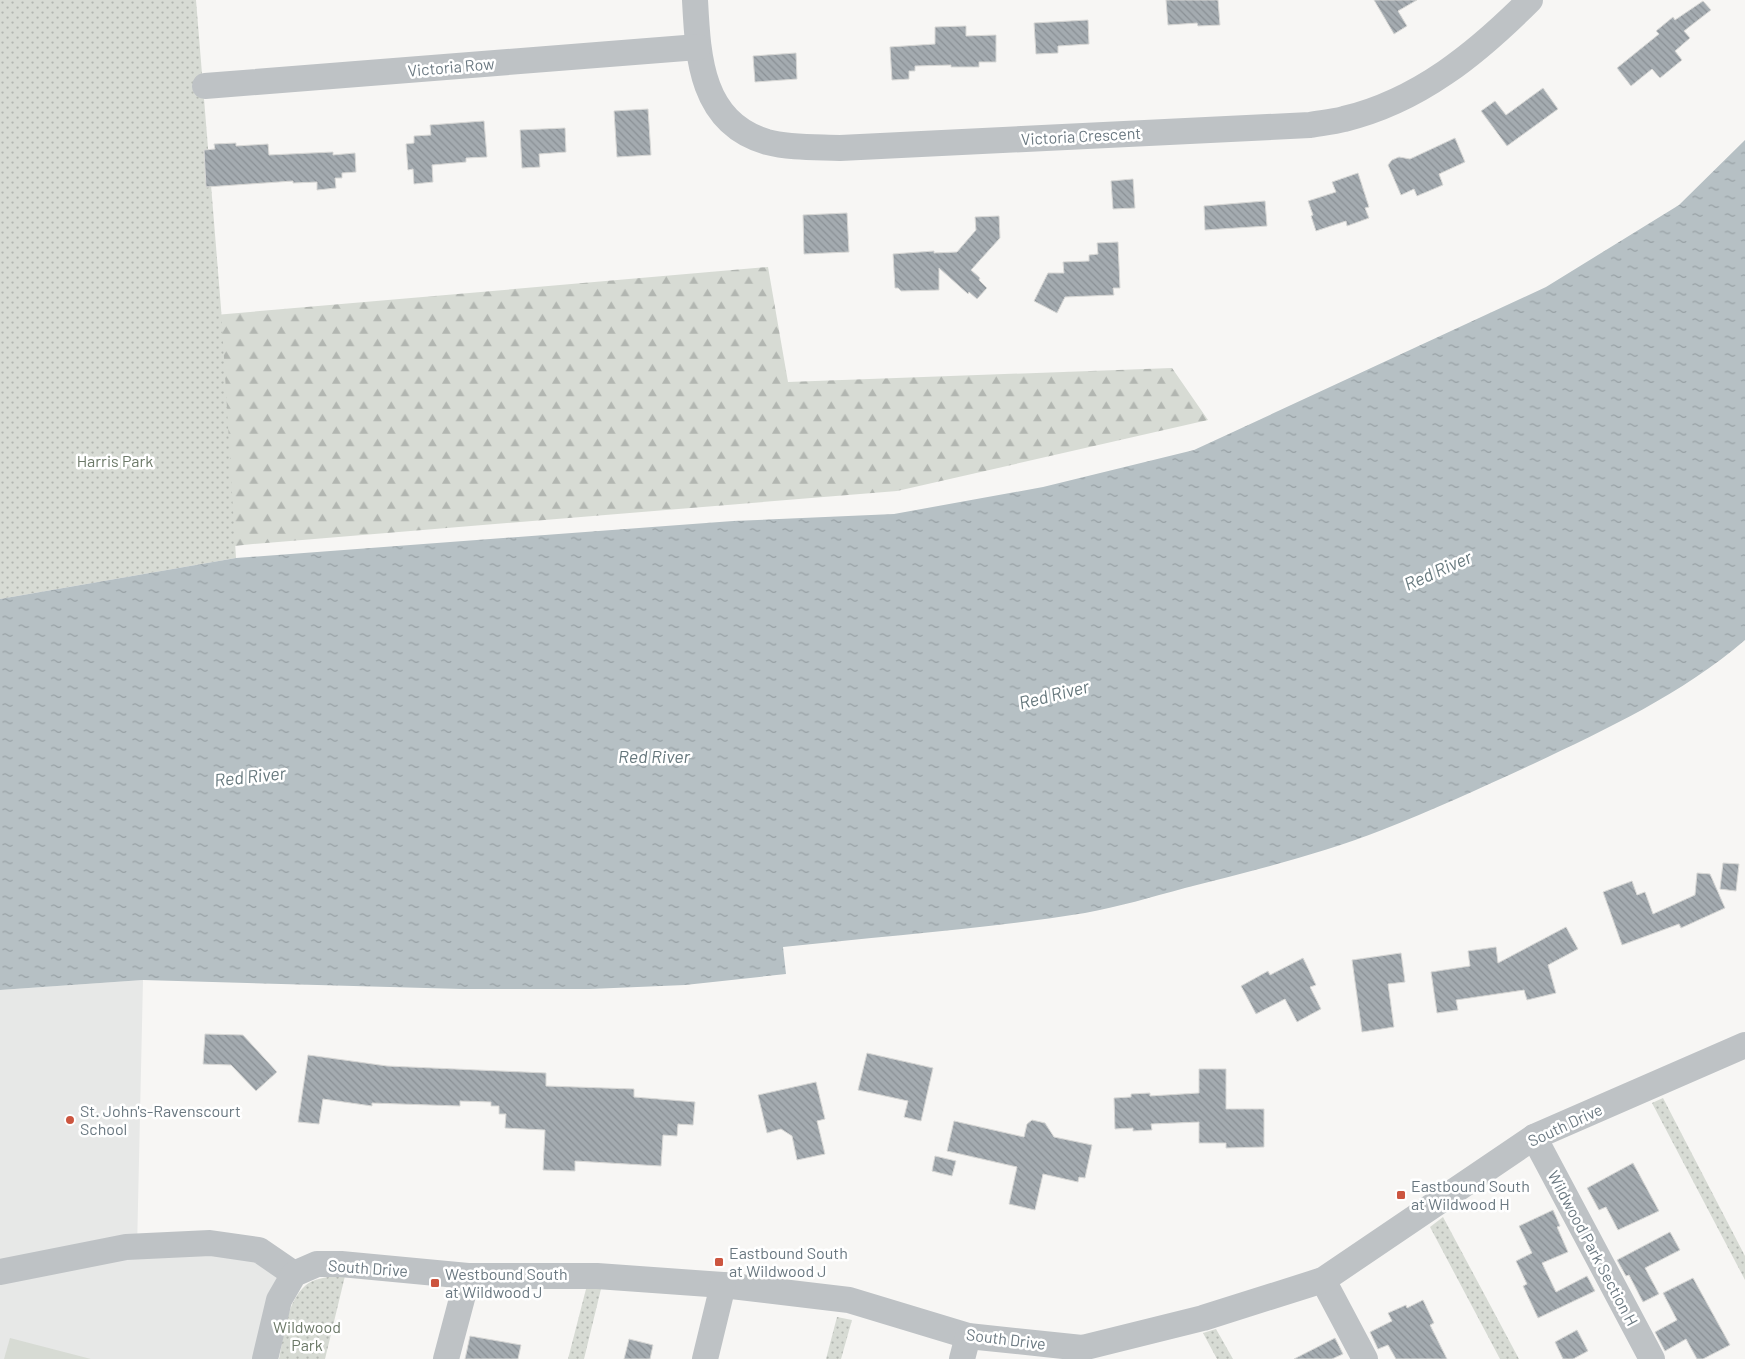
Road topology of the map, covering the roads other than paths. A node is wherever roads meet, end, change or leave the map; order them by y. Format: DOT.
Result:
graph roads {
  1 [pos="695,0"];
  2 [pos="1530,0"];
  3 [pos="698,47"];
  4 [pos="205,86"];
  5 [pos="1745,1046"];
  6 [pos="1534,1137"];
  7 [pos="0,1272"];
  8 [pos="294,1274"];
  9 [pos="468,1276"];
  10 [pos="1323,1280"];
  11 [pos="723,1285"];
  12 [pos="965,1348"];
  13 [pos="1085,1353"];
  14 [pos="265,1359"];
  15 [pos="446,1359"];
  16 [pos="705,1359"];
  17 [pos="1365,1359"];
  18 [pos="1652,1359"];
  1 -- 3 [label="street, Victoria Crescent"];
  2 -- 3 [label="street, Victoria Crescent"];
  3 -- 4 [label="street, Victoria Row"];
  5 -- 6 [label="street, South Drive"];
  6 -- 10 [label="street, South Drive"];
  6 -- 18 [label="street, Wildwood Park Section H"];
  7 -- 8 [label="street"];
  8 -- 9 [label="street, South Drive"];
  8 -- 14 [label="street"];
  9 -- 11 [label="street, South Drive"];
  9 -- 15 [label="street"];
  10 -- 13 [label="street, South Drive"];
  10 -- 17 [label="street"];
  11 -- 12 [label="street, South Drive"];
  11 -- 16 [label="street"];
  12 -- 13 [label="street, South Drive"];
}
